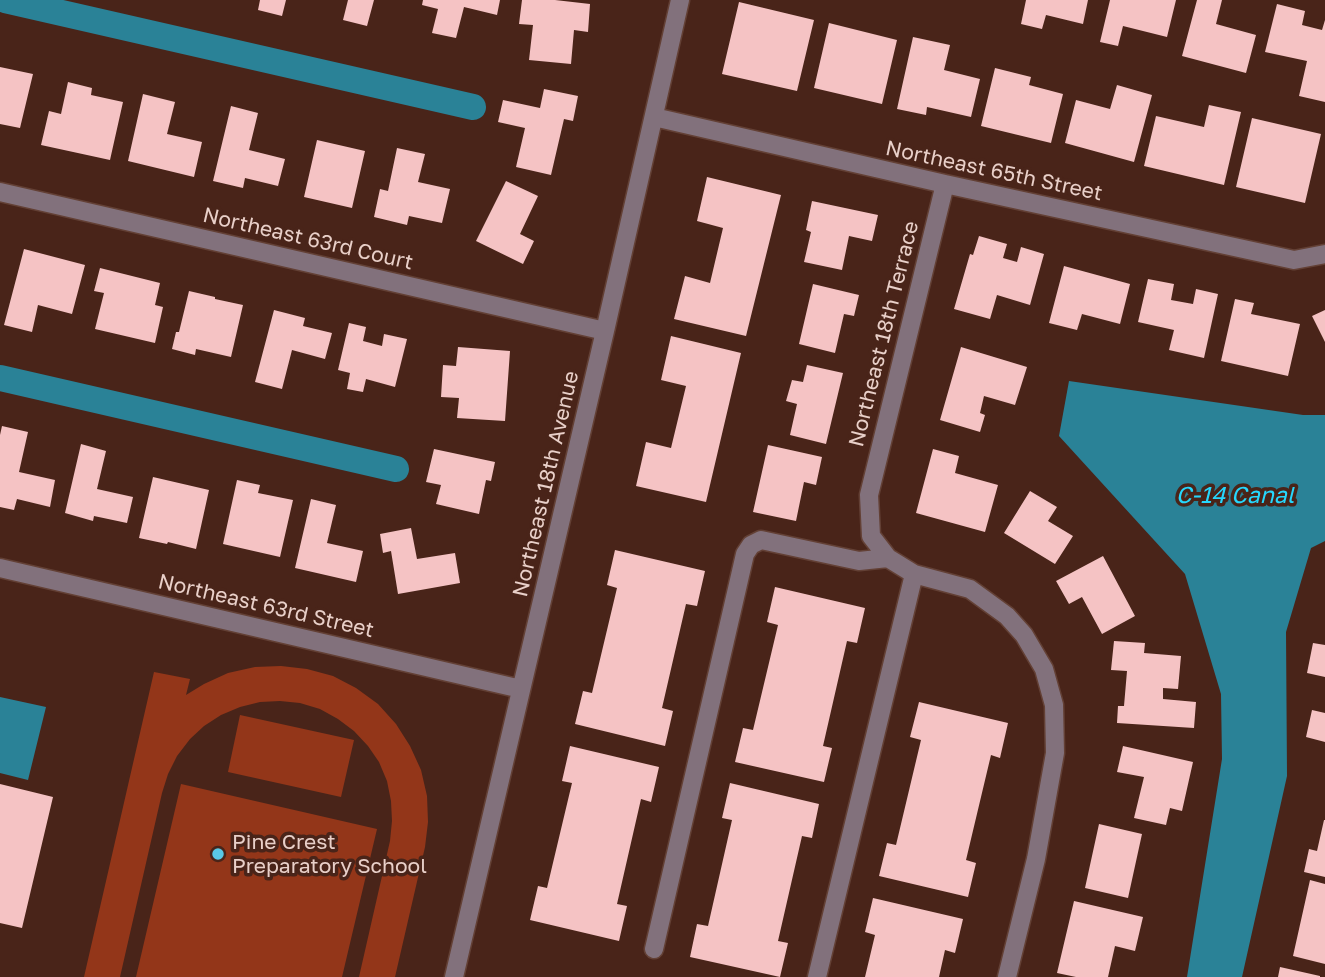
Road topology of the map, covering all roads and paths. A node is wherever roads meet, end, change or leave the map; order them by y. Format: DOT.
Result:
graph roads {
  1 [pos="680,0"];
  2 [pos="654,117"];
  3 [pos="945,184"];
  4 [pos="0,192"];
  5 [pos="1325,254"];
  6 [pos="605,331"];
  7 [pos="888,558"];
  8 [pos="0,568"];
  9 [pos="914,574"];
  10 [pos="521,689"];
  11 [pos="653,949"];
  12 [pos="454,977"];
  13 [pos="817,977"];
  14 [pos="1007,977"];
  1 -- 2 [label="street, Northeast 18th Avenue"];
  2 -- 3 [label="street, Northeast 65th Street"];
  2 -- 6 [label="street, Northeast 18th Avenue"];
  3 -- 5 [label="street, Northeast 65th Street"];
  3 -- 7 [label="street, Northeast 18th Terrace"];
  4 -- 6 [label="street, Northeast 63rd Court"];
  6 -- 10 [label="street, Northeast 18th Avenue"];
  7 -- 9 [label="street"];
  7 -- 11 [label="street"];
  8 -- 10 [label="street, Northeast 63rd Street"];
  9 -- 13 [label="street"];
  9 -- 14 [label="street"];
  10 -- 12 [label="street, Northeast 18th Avenue"];
}
